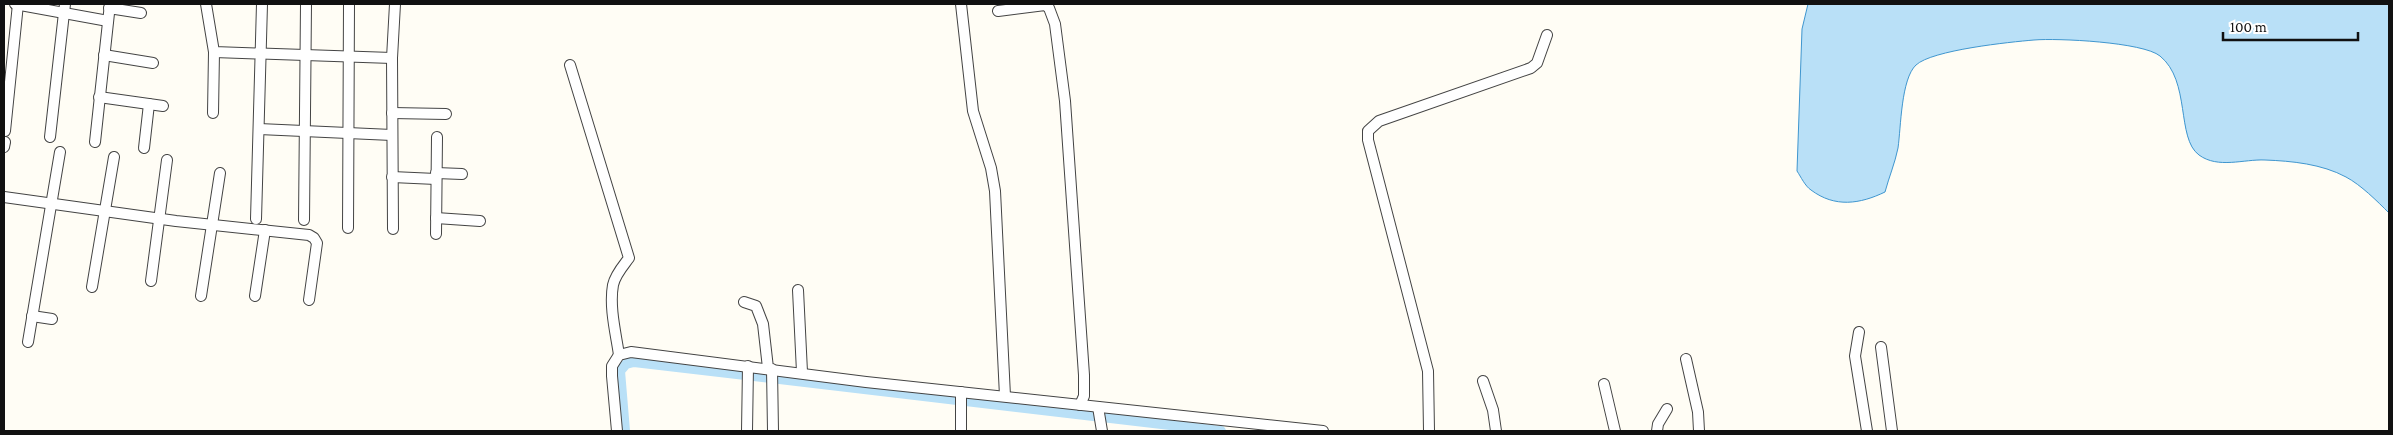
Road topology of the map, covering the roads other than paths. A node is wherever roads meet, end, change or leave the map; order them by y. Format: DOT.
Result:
graph roads {
  1 [pos="17,4"];
  2 [pos="206,4"];
  3 [pos="262,4"];
  4 [pos="306,4"];
  5 [pos="350,4"];
  6 [pos="395,4"];
  7 [pos="961,4"];
  8 [pos="31,5"];
  9 [pos="110,6"];
  10 [pos="64,8"];
  11 [pos="998,10"];
  12 [pos="140,12"];
  13 [pos="108,21"];
  14 [pos="1547,35"];
  15 [pos="214,52"];
  16 [pos="104,54"];
  17 [pos="261,54"];
  18 [pos="305,55"];
  19 [pos="348,57"];
  20 [pos="392,58"];
  21 [pos="153,63"];
  22 [pos="570,65"];
  23 [pos="8,71"];
  24 [pos="99,97"];
  25 [pos="149,104"];
  26 [pos="163,106"];
  27 [pos="213,113"];
  28 [pos="392,113"];
  29 [pos="446,114"];
  30 [pos="259,128"];
  31 [pos="5,131"];
  32 [pos="305,131"];
  33 [pos="348,133"];
  34 [pos="392,135"];
  35 [pos="50,137"];
  36 [pos="437,137"];
  37 [pos="94,142"];
  38 [pos="144,148"];
  39 [pos="60,152"];
  40 [pos="114,157"];
  41 [pos="167,160"];
  42 [pos="220,173"];
  43 [pos="462,174"];
  44 [pos="436,176"];
  45 [pos="392,177"];
  46 [pos="4,198"];
  47 [pos="52,204"];
  48 [pos="105,211"];
  49 [pos="160,218"];
  50 [pos="436,218"];
  51 [pos="256,219"];
  52 [pos="304,220"];
  53 [pos="480,221"];
  54 [pos="213,224"];
  55 [pos="348,228"];
  56 [pos="393,229"];
  57 [pos="265,230"];
  58 [pos="436,234"];
  59 [pos="151,281"];
  60 [pos="92,288"];
  61 [pos="798,290"];
  62 [pos="202,296"];
  63 [pos="255,296"];
  64 [pos="309,300"];
  65 [pos="744,302"];
  66 [pos="32,316"];
  67 [pos="52,319"];
  68 [pos="1859,332"];
  69 [pos="28,342"];
  70 [pos="1881,347"];
  71 [pos="618,355"];
  72 [pos="1686,359"];
  73 [pos="748,366"];
  74 [pos="802,372"];
  75 [pos="771,373"];
  76 [pos="1483,381"];
  77 [pos="1604,384"];
  78 [pos="960,394"];
  79 [pos="1005,396"];
  80 [pos="1080,405"];
  81 [pos="1666,409"];
  82 [pos="1098,410"];
  83 [pos="1209,425"];
  84 [pos="1101,427"];
  85 [pos="616,431"];
  86 [pos="747,431"];
  87 [pos="773,431"];
  88 [pos="961,431"];
  89 [pos="1323,431"];
  90 [pos="1430,431"];
  91 [pos="1496,431"];
  92 [pos="1615,431"];
  93 [pos="1657,431"];
  94 [pos="1699,431"];
  95 [pos="1867,431"];
  96 [pos="1892,431"];
  1 -- 8 [label="street"];
  1 -- 23 [label="street"];
  2 -- 15 [label="street"];
  3 -- 17 [label="street"];
  4 -- 18 [label="street"];
  5 -- 19 [label="street"];
  6 -- 20 [label="street"];
  7 -- 79 [label="street"];
  8 -- 10 [label="street"];
  9 -- 12 [label="street"];
  9 -- 13 [label="street"];
  10 -- 13 [label="street"];
  10 -- 35 [label="street"];
  11 -- 80 [label="street"];
  13 -- 16 [label="street"];
  14 -- 90 [label="street"];
  15 -- 17 [label="street"];
  15 -- 27 [label="street"];
  16 -- 21 [label="street"];
  16 -- 24 [label="street"];
  17 -- 18 [label="street"];
  17 -- 30 [label="street"];
  18 -- 19 [label="street"];
  18 -- 32 [label="street"];
  19 -- 20 [label="street"];
  19 -- 33 [label="street"];
  20 -- 28 [label="street"];
  22 -- 71 [label="street"];
  23 -- 31 [label="street"];
  24 -- 25 [label="street"];
  24 -- 37 [label="street"];
  25 -- 26 [label="street"];
  25 -- 38 [label="street"];
  28 -- 29 [label="street"];
  28 -- 34 [label="street"];
  30 -- 32 [label="street"];
  30 -- 51 [label="street"];
  32 -- 33 [label="street"];
  32 -- 52 [label="street"];
  33 -- 34 [label="street"];
  33 -- 55 [label="street"];
  34 -- 45 [label="street"];
  36 -- 44 [label="street"];
  39 -- 47 [label="street"];
  40 -- 48 [label="street"];
  41 -- 49 [label="street"];
  42 -- 54 [label="street"];
  43 -- 44 [label="street"];
  44 -- 45 [label="street"];
  44 -- 50 [label="street"];
  45 -- 56 [label="street"];
  46 -- 47 [label="street"];
  47 -- 48 [label="street"];
  47 -- 66 [label="street"];
  48 -- 49 [label="street"];
  48 -- 60 [label="street"];
  49 -- 54 [label="street"];
  49 -- 59 [label="street"];
  50 -- 53 [label="street"];
  50 -- 58 [label="street"];
  54 -- 57 [label="street"];
  54 -- 62 [label="street"];
  57 -- 63 [label="street"];
  57 -- 64 [label="street"];
  61 -- 74 [label="street"];
  65 -- 75 [label="street"];
  66 -- 67 [label="street"];
  66 -- 69 [label="street"];
  68 -- 95 [label="street"];
  70 -- 96 [label="street"];
  71 -- 73 [label="street"];
  71 -- 85 [label="street"];
  72 -- 94 [label="street"];
  73 -- 75 [label="street"];
  73 -- 86 [label="street"];
  74 -- 75 [label="street"];
  74 -- 78 [label="street"];
  75 -- 87 [label="street"];
  76 -- 91 [label="street"];
  77 -- 92 [label="street"];
  78 -- 79 [label="street"];
  78 -- 88 [label="street"];
  79 -- 80 [label="street"];
  80 -- 82 [label="street"];
  81 -- 93 [label="street"];
  82 -- 83 [label="street"];
  82 -- 84 [label="street"];
  83 -- 89 [label="street"];
}
